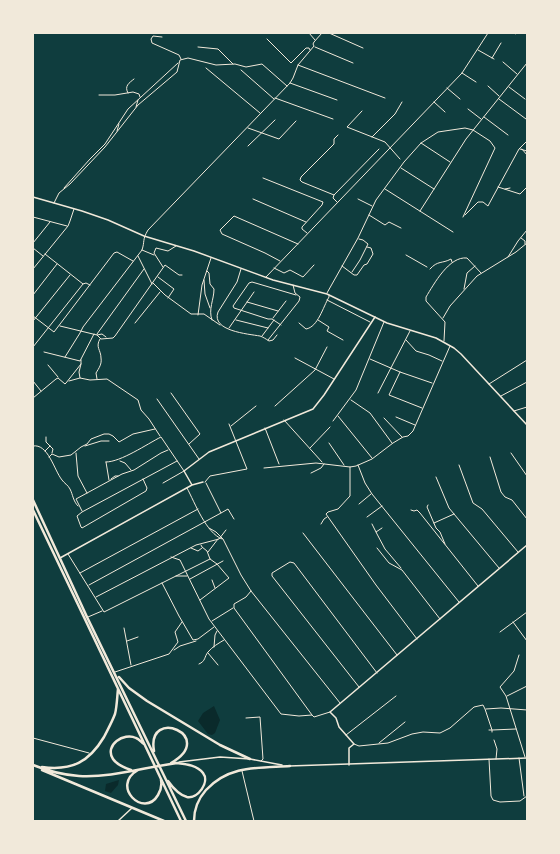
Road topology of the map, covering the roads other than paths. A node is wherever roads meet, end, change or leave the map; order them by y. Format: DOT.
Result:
graph roads {
  1 [pos="309,33"];
  2 [pos="322,33"];
  3 [pos="330,33"];
  4 [pos="488,33"];
  5 [pos="162,37"];
  6 [pos="267,39"];
  7 [pos="316,40"];
  8 [pos="501,43"];
  9 [pos="314,46"];
  10 [pos="198,47"];
  11 [pos="363,48"];
  12 [pos="477,50"];
  13 [pos="310,51"];
  14 [pos="181,60"];
  15 [pos="179,62"];
  16 [pos="503,62"];
  17 [pos="353,63"];
  18 [pos="527,63"];
  19 [pos="233,64"];
  20 [pos="298,65"];
  21 [pos="206,68"];
  22 [pos="241,70"];
  23 [pos="462,73"];
  24 [pos="518,74"];
  25 [pos="134,79"];
  26 [pos="476,82"];
  27 [pos="290,83"];
  28 [pos="287,86"];
  29 [pos="488,86"];
  30 [pos="508,86"];
  31 [pos="447,88"];
  32 [pos="128,93"];
  33 [pos="99,95"];
  34 [pos="500,96"];
  35 [pos="140,98"];
  36 [pos="385,98"];
  37 [pos="498,98"];
  38 [pos="275,99"];
  39 [pos="460,99"];
  40 [pos="525,99"];
  41 [pos="138,100"];
  42 [pos="337,100"];
  43 [pos="402,102"];
  44 [pos="434,102"];
  45 [pos="136,108"];
  46 [pos="468,109"];
  47 [pos="362,111"];
  48 [pos="445,112"];
  49 [pos="261,114"];
  50 [pos="484,116"];
  51 [pos="333,119"];
  52 [pos="526,119"];
  53 [pos="275,120"];
  54 [pos="482,120"];
  55 [pos="296,121"];
  56 [pos="119,124"];
  57 [pos="248,127"];
  58 [pos="473,130"];
  59 [pos="117,132"];
  60 [pos="262,133"];
  61 [pos="338,135"];
  62 [pos="508,135"];
  63 [pos="372,137"];
  64 [pos="527,141"];
  65 [pos="422,143"];
  66 [pos="248,146"];
  67 [pos="390,148"];
  68 [pos="379,149"];
  69 [pos="521,149"];
  70 [pos="519,150"];
  71 [pos="527,151"];
  72 [pos="527,155"];
  73 [pos="400,159"];
  74 [pos="451,162"];
  75 [pos="400,168"];
  76 [pos="263,178"];
  77 [pos="498,187"];
  78 [pos="527,187"];
  79 [pos="510,188"];
  80 [pos="63,189"];
  81 [pos="385,189"];
  82 [pos="504,189"];
  83 [pos="434,190"];
  84 [pos="334,195"];
  85 [pos="33,197"];
  86 [pos="253,199"];
  87 [pos="358,200"];
  88 [pos="337,202"];
  89 [pos="54,203"];
  90 [pos="373,206"];
  91 [pos="74,208"];
  92 [pos="420,211"];
  93 [pos="368,215"];
  94 [pos="33,217"];
  95 [pos="50,222"];
  96 [pos="306,222"];
  97 [pos="68,226"];
  98 [pos="401,228"];
  99 [pos="527,230"];
  100 [pos="453,232"];
  101 [pos="308,234"];
  102 [pos="144,236"];
  103 [pos="358,238"];
  104 [pos="521,238"];
  105 [pos="33,243"];
  106 [pos="527,243"];
  107 [pos="298,244"];
  108 [pos="525,245"];
  109 [pos="176,246"];
  110 [pos="367,247"];
  111 [pos="33,248"];
  112 [pos="142,250"];
  113 [pos="45,254"];
  114 [pos="153,254"];
  115 [pos="406,254"];
  116 [pos="43,256"];
  117 [pos="137,256"];
  118 [pos="211,258"];
  119 [pos="507,258"];
  120 [pos="133,261"];
  121 [pos="281,261"];
  122 [pos="453,262"];
  123 [pos="58,264"];
  124 [pos="314,265"];
  125 [pos="342,266"];
  126 [pos="475,266"];
  127 [pos="164,267"];
  128 [pos="427,267"];
  129 [pos="274,268"];
  130 [pos="33,269"];
  131 [pos="144,269"];
  132 [pos="241,269"];
  133 [pos="430,269"];
  134 [pos="207,270"];
  135 [pos="352,273"];
  136 [pos="481,273"];
  137 [pos="70,275"];
  138 [pos="182,275"];
  139 [pos="158,277"];
  140 [pos="266,278"];
  141 [pos="204,280"];
  142 [pos="84,284"];
  143 [pos="153,284"];
  144 [pos="90,285"];
  145 [pos="293,285"];
  146 [pos="464,290"];
  147 [pos="160,291"];
  148 [pos="205,292"];
  149 [pos="254,292"];
  150 [pos="296,294"];
  151 [pos="328,294"];
  152 [pos="33,295"];
  153 [pos="168,298"];
  154 [pos="201,298"];
  155 [pos="327,300"];
  156 [pos="286,301"];
  157 [pos="247,302"];
  158 [pos="210,308"];
  159 [pos="241,311"];
  160 [pos="278,311"];
  161 [pos="198,315"];
  162 [pos="33,316"];
  163 [pos="375,316"];
  164 [pos="36,318"];
  165 [pos="443,318"];
  166 [pos="234,319"];
  167 [pos="212,320"];
  168 [pos="273,320"];
  169 [pos="317,320"];
  170 [pos="33,321"];
  171 [pos="384,321"];
  172 [pos="371,322"];
  173 [pos="136,323"];
  174 [pos="299,324"];
  175 [pos="221,325"];
  176 [pos="281,325"];
  177 [pos="60,326"];
  178 [pos="103,327"];
  179 [pos="48,328"];
  180 [pos="268,328"];
  181 [pos="229,329"];
  182 [pos="81,330"];
  183 [pos="410,330"];
  184 [pos="103,332"];
  185 [pos="94,334"];
  186 [pos="97,334"];
  187 [pos="277,335"];
  188 [pos="261,337"];
  189 [pos="107,338"];
  190 [pos="101,339"];
  191 [pos="343,340"];
  192 [pos="405,340"];
  193 [pos="268,341"];
  194 [pos="444,341"];
  195 [pos="450,345"];
  196 [pos="33,347"];
  197 [pos="328,347"];
  198 [pos="44,352"];
  199 [pos="65,357"];
  200 [pos="295,358"];
  201 [pos="369,358"];
  202 [pos="81,360"];
  203 [pos="527,360"];
  204 [pos="442,361"];
  205 [pos="81,364"];
  206 [pos="48,365"];
  207 [pos="391,367"];
  208 [pos="316,369"];
  209 [pos="400,372"];
  210 [pos="58,378"];
  211 [pos="80,378"];
  212 [pos="98,379"];
  213 [pos="334,379"];
  214 [pos="33,381"];
  215 [pos="68,381"];
  216 [pos="527,382"];
  217 [pos="433,383"];
  218 [pos="488,384"];
  219 [pos="41,391"];
  220 [pos="171,393"];
  221 [pos="378,393"];
  222 [pos="500,397"];
  223 [pos="33,398"];
  224 [pos="157,399"];
  225 [pos="350,399"];
  226 [pos="256,406"];
  227 [pos="275,406"];
  228 [pos="527,407"];
  229 [pos="422,408"];
  230 [pos="514,411"];
  231 [pos="338,416"];
  232 [pos="396,417"];
  233 [pos="384,418"];
  234 [pos="284,420"];
  235 [pos="333,422"];
  236 [pos="229,424"];
  237 [pos="415,425"];
  238 [pos="527,425"];
  239 [pos="330,427"];
  240 [pos="230,428"];
  241 [pos="265,428"];
  242 [pos="155,429"];
  243 [pos="46,437"];
  244 [pos="160,437"];
  245 [pos="403,437"];
  246 [pos="236,440"];
  247 [pos="109,442"];
  248 [pos="329,443"];
  249 [pos="393,443"];
  250 [pos="188,444"];
  251 [pos="33,446"];
  252 [pos="50,446"];
  253 [pos="84,446"];
  254 [pos="310,448"];
  255 [pos="169,450"];
  256 [pos="45,451"];
  257 [pos="76,452"];
  258 [pos="511,453"];
  259 [pos="52,454"];
  260 [pos="49,457"];
  261 [pos="490,457"];
  262 [pos="199,459"];
  263 [pos="372,459"];
  264 [pos="120,461"];
  265 [pos="177,461"];
  266 [pos="324,463"];
  267 [pos="358,465"];
  268 [pos="459,465"];
  269 [pos="280,466"];
  270 [pos="345,466"];
  271 [pos="350,467"];
  272 [pos="264,468"];
  273 [pos="131,471"];
  274 [pos="184,471"];
  275 [pos="311,473"];
  276 [pos="527,476"];
  277 [pos="436,477"];
  278 [pos="143,479"];
  279 [pos="109,481"];
  280 [pos="204,482"];
  281 [pos="163,483"];
  282 [pos="192,485"];
  283 [pos="187,488"];
  284 [pos="87,493"];
  285 [pos="372,493"];
  286 [pos="33,500"];
  287 [pos="359,504"];
  288 [pos="428,505"];
  289 [pos="382,506"];
  290 [pos="80,508"];
  291 [pos="198,509"];
  292 [pos="33,510"];
  293 [pos="411,510"];
  294 [pos="82,512"];
  295 [pos="221,513"];
  296 [pos="455,514"];
  297 [pos="328,517"];
  298 [pos="367,517"];
  299 [pos="234,519"];
  300 [pos="527,519"];
  301 [pos="204,522"];
  302 [pos="434,523"];
  303 [pos="321,524"];
  304 [pos="372,524"];
  305 [pos="210,528"];
  306 [pos="382,528"];
  307 [pos="226,530"];
  308 [pos="376,532"];
  309 [pos="303,533"];
  310 [pos="221,536"];
  311 [pos="219,539"];
  312 [pos="223,539"];
  313 [pos="200,544"];
  314 [pos="445,544"];
  315 [pos="527,545"];
  316 [pos="202,547"];
  317 [pos="190,548"];
  318 [pos="377,548"];
  319 [pos="208,552"];
  320 [pos="518,553"];
  321 [pos="68,554"];
  322 [pos="178,554"];
  323 [pos="60,558"];
  324 [pos="172,558"];
  325 [pos="210,559"];
  326 [pos="180,560"];
  327 [pos="223,561"];
  328 [pos="217,564"];
  329 [pos="401,569"];
  330 [pos="500,569"];
  331 [pos="185,571"];
  332 [pos="79,574"];
  333 [pos="176,576"];
  334 [pos="188,576"];
  335 [pos="189,579"];
  336 [pos="212,580"];
  337 [pos="162,583"];
  338 [pos="88,586"];
  339 [pos="478,586"];
  340 [pos="215,589"];
  341 [pos="251,591"];
  342 [pos="216,593"];
  343 [pos="96,598"];
  344 [pos="200,600"];
  345 [pos="459,603"];
  346 [pos="234,608"];
  347 [pos="102,611"];
  348 [pos="527,612"];
  349 [pos="88,617"];
  350 [pos="440,620"];
  351 [pos="211,621"];
  352 [pos="182,622"];
  353 [pos="514,622"];
  354 [pos="215,626"];
  355 [pos="124,628"];
  356 [pos="218,630"];
  357 [pos="500,632"];
  358 [pos="138,636"];
  359 [pos="192,639"];
  360 [pos="417,639"];
  361 [pos="196,640"];
  362 [pos="224,640"];
  363 [pos="527,641"];
  364 [pos="127,642"];
  365 [pos="178,642"];
  366 [pos="193,642"];
  367 [pos="180,646"];
  368 [pos="214,647"];
  369 [pos="172,651"];
  370 [pos="208,652"];
  371 [pos="106,654"];
  372 [pos="102,655"];
  373 [pos="398,655"];
  374 [pos="519,655"];
  375 [pos="199,664"];
  376 [pos="218,665"];
  377 [pos="131,666"];
  378 [pos="115,672"];
  379 [pos="377,673"];
  380 [pos="527,686"];
  381 [pos="359,688"];
  382 [pos="118,689"];
  383 [pos="396,696"];
  384 [pos="506,696"];
  385 [pos="340,704"];
  386 [pos="510,708"];
  387 [pos="485,709"];
  388 [pos="527,710"];
  389 [pos="330,712"];
  390 [pos="312,715"];
  391 [pos="246,718"];
  392 [pos="405,722"];
  393 [pos="516,729"];
  394 [pos="489,730"];
  395 [pos="492,730"];
  396 [pos="492,732"];
  397 [pos="346,734"];
  398 [pos="33,738"];
  399 [pos="494,740"];
  400 [pos="354,744"];
  401 [pos="378,744"];
  402 [pos="145,745"];
  403 [pos="92,754"];
  404 [pos="156,758"];
  405 [pos="519,758"];
  406 [pos="526,758"];
  407 [pos="250,759"];
  408 [pos="489,759"];
  409 [pos="496,759"];
  410 [pos="261,761"];
  411 [pos="177,763"];
  412 [pos="170,764"];
  413 [pos="33,765"];
  414 [pos="349,765"];
  415 [pos="290,766"];
  416 [pos="140,769"];
  417 [pos="242,769"];
  418 [pos="132,771"];
  419 [pos="162,772"];
  420 [pos="159,774"];
  421 [pos="527,796"];
  422 [pos="524,797"];
  423 [pos="132,808"];
  424 [pos="118,821"];
  425 [pos="164,821"];
  426 [pos="181,821"];
  427 [pos="186,821"];
  428 [pos="194,821"];
  429 [pos="254,821"];
  1 -- 7 [label="street"];
  2 -- 7 [label="street"];
  3 -- 11 [label="street"];
  4 -- 12 [label="street"];
  5 -- 14 [label="street"];
  6 -- 13 [label="street"];
  7 -- 9 [label="street"];
  8 -- 12 [label="street"];
  9 -- 13 [label="street"];
  9 -- 17 [label="street"];
  10 -- 19 [label="street"];
  12 -- 23 [label="street"];
  13 -- 20 [label="street"];
  14 -- 15 [label="street"];
  14 -- 19 [label="street"];
  15 -- 35 [label="street"];
  15 -- 45 [label="street"];
  16 -- 24 [label="street"];
  18 -- 24 [label="street"];
  19 -- 28 [label="street"];
  20 -- 27 [label="street"];
  20 -- 36 [label="street"];
  21 -- 49 [label="street"];
  22 -- 38 [label="street"];
  23 -- 26 [label="street"];
  23 -- 31 [label="street"];
  24 -- 30 [label="street"];
  25 -- 32 [label="street"];
  27 -- 28 [label="street"];
  27 -- 42 [label="street"];
  28 -- 38 [label="street"];
  29 -- 34 [label="street"];
  30 -- 34 [label="street"];
  30 -- 40 [label="street"];
  31 -- 39 [label="street"];
  31 -- 44 [label="street"];
  32 -- 33 [label="street"];
  32 -- 35 [label="street"];
  34 -- 37 [label="street"];
  35 -- 41 [label="street"];
  37 -- 50 [label="street"];
  37 -- 52 [label="street"];
  38 -- 49 [label="street"];
  38 -- 51 [label="street"];
  41 -- 45 [label="street"];
  41 -- 56 [label="street"];
  43 -- 63 [label="street"];
  44 -- 48 [label="street"];
  44 -- 67 [label="street"];
  45 -- 59 [label="street"];
  46 -- 54 [label="street"];
  47 -- 63 [label="street"];
  49 -- 57 [label="street"];
  50 -- 54 [label="street"];
  50 -- 62 [label="street"];
  53 -- 60 [label="street"];
  54 -- 58 [label="street"];
  55 -- 60 [label="street"];
  56 -- 59 [label="street"];
  56 -- 80 [label="street"];
  57 -- 60 [label="street"];
  57 -- 102 [label="street"];
  58 -- 65 [label="street"];
  58 -- 74 [label="street"];
  58 -- 77 [label="street"];
  59 -- 80 [label="street"];
  60 -- 66 [label="street"];
  61 -- 84 [label="street"];
  63 -- 67 [label="street"];
  64 -- 70 [label="street"];
  65 -- 74 [label="street"];
  65 -- 75 [label="street"];
  67 -- 73 [label="street"];
  67 -- 88 [label="street"];
  68 -- 84 [label="street"];
  69 -- 70 [label="street"];
  69 -- 71 [label="street"];
  69 -- 72 [label="street"];
  70 -- 77 [label="street"];
  74 -- 83 [label="street"];
  75 -- 81 [label="street"];
  75 -- 83 [label="street"];
  76 -- 96 [label="street"];
  77 -- 82 [label="street"];
  78 -- 82 [label="street"];
  79 -- 82 [label="street"];
  80 -- 89 [label="street"];
  81 -- 90 [label="street"];
  81 -- 92 [label="street"];
  83 -- 92 [label="street"];
  84 -- 88 [label="street"];
  85 -- 89 [label="main road"];
  86 -- 96 [label="street"];
  87 -- 90 [label="street"];
  88 -- 101 [label="street"];
  89 -- 91 [label="main road"];
  90 -- 93 [label="street"];
  91 -- 97 [label="street"];
  91 -- 102 [label="main road"];
  92 -- 100 [label="street"];
  93 -- 98 [label="street"];
  93 -- 103 [label="street"];
  94 -- 95 [label="street"];
  95 -- 97 [label="street"];
  95 -- 105 [label="street"];
  96 -- 101 [label="street"];
  97 -- 113 [label="street"];
  99 -- 104 [label="street"];
  101 -- 107 [label="street"];
  102 -- 109 [label="main road"];
  102 -- 112 [label="street"];
  103 -- 110 [label="street"];
  103 -- 125 [label="street"];
  104 -- 108 [label="street"];
  104 -- 119 [label="street"];
  106 -- 108 [label="street"];
  107 -- 121 [label="street"];
  107 -- 121 [label="street"];
  108 -- 119 [label="street"];
  109 -- 114 [label="street"];
  109 -- 118 [label="main road"];
  110 -- 135 [label="street"];
  110 -- 135 [label="street"];
  111 -- 116 [label="street"];
  112 -- 114 [label="street"];
  112 -- 117 [label="street"];
  113 -- 116 [label="street"];
  113 -- 123 [label="street"];
  114 -- 127 [label="street"];
  115 -- 128 [label="street"];
  116 -- 130 [label="street"];
  117 -- 120 [label="street"];
  117 -- 131 [label="street"];
  118 -- 132 [label="main road"];
  118 -- 134 [label="street"];
  119 -- 136 [label="street"];
  120 -- 144 [label="street"];
  120 -- 182 [label="street"];
  121 -- 129 [label="street"];
  122 -- 126 [label="street"];
  122 -- 133 [label="street"];
  122 -- 165 [label="street"];
  123 -- 137 [label="street"];
  123 -- 152 [label="street"];
  124 -- 129 [label="street"];
  125 -- 135 [label="street"];
  125 -- 151 [label="street"];
  126 -- 136 [label="street"];
  126 -- 146 [label="street"];
  127 -- 138 [label="street"];
  127 -- 139 [label="street"];
  129 -- 140 [label="street"];
  131 -- 143 [label="street"];
  131 -- 178 [label="street"];
  132 -- 140 [label="main road"];
  132 -- 175 [label="street"];
  134 -- 141 [label="street"];
  134 -- 158 [label="street"];
  136 -- 146 [label="street"];
  137 -- 142 [label="street"];
  137 -- 164 [label="street"];
  139 -- 143 [label="street"];
  139 -- 153 [label="street"];
  140 -- 145 [label="main road"];
  141 -- 148 [label="street"];
  141 -- 154 [label="street"];
  142 -- 144 [label="street"];
  142 -- 179 [label="street"];
  143 -- 147 [label="street"];
  143 -- 189 [label="street"];
  144 -- 177 [label="street"];
  145 -- 150 [label="street"];
  145 -- 151 [label="main road"];
  146 -- 165 [label="street"];
  147 -- 153 [label="street"];
  147 -- 173 [label="street"];
  148 -- 154 [label="street"];
  148 -- 158 [label="street"];
  149 -- 157 [label="street"];
  150 -- 159 [label="street"];
  150 -- 176 [label="street"];
  151 -- 155 [label="street"];
  151 -- 163 [label="main road"];
  153 -- 161 [label="street"];
  154 -- 161 [label="street"];
  155 -- 169 [label="street"];
  155 -- 172 [label="street"];
  156 -- 160 [label="street"];
  157 -- 159 [label="street"];
  157 -- 160 [label="street"];
  158 -- 167 [label="street"];
  159 -- 166 [label="street"];
  159 -- 168 [label="street"];
  160 -- 168 [label="street"];
  161 -- 167 [label="street"];
  162 -- 164 [label="street"];
  163 -- 171 [label="main road"];
  163 -- 172 [label="main road"];
  164 -- 170 [label="street"];
  164 -- 179 [label="street"];
  165 -- 194 [label="street"];
  166 -- 180 [label="street"];
  166 -- 181 [label="street"];
  167 -- 175 [label="street"];
  168 -- 176 [label="street"];
  168 -- 180 [label="street"];
  169 -- 174 [label="street"];
  169 -- 191 [label="street"];
  171 -- 183 [label="main road"];
  171 -- 201 [label="street"];
  172 -- 213 [label="main road"];
  175 -- 181 [label="street"];
  176 -- 193 [label="street"];
  177 -- 179 [label="street"];
  177 -- 182 [label="street"];
  178 -- 184 [label="street"];
  178 -- 186 [label="street"];
  179 -- 196 [label="street"];
  180 -- 188 [label="street"];
  181 -- 188 [label="street"];
  182 -- 185 [label="street"];
  182 -- 199 [label="street"];
  183 -- 192 [label="street"];
  183 -- 194 [label="main road"];
  184 -- 186 [label="street"];
  184 -- 189 [label="street"];
  185 -- 186 [label="street"];
  185 -- 202 [label="street"];
  186 -- 190 [label="street"];
  187 -- 193 [label="street"];
  188 -- 193 [label="street"];
  189 -- 190 [label="street"];
  190 -- 212 [label="street"];
  192 -- 204 [label="street"];
  192 -- 207 [label="street"];
  194 -- 195 [label="main road"];
  195 -- 204 [label="street"];
  195 -- 218 [label="main road"];
  197 -- 208 [label="street"];
  198 -- 199 [label="street"];
  199 -- 202 [label="street"];
  200 -- 208 [label="street"];
  201 -- 207 [label="street"];
  201 -- 225 [label="street"];
  202 -- 205 [label="street"];
  203 -- 218 [label="street"];
  204 -- 217 [label="street"];
  205 -- 211 [label="street"];
  205 -- 215 [label="street"];
  206 -- 210 [label="street"];
  207 -- 209 [label="street"];
  207 -- 221 [label="street"];
  208 -- 213 [label="street"];
  208 -- 227 [label="street"];
  209 -- 217 [label="street"];
  209 -- 229 [label="street"];
  210 -- 215 [label="street"];
  210 -- 219 [label="street"];
  211 -- 212 [label="street"];
  211 -- 215 [label="street"];
  212 -- 242 [label="street"];
  213 -- 234 [label="main road"];
  214 -- 219 [label="street"];
  216 -- 222 [label="street"];
  217 -- 229 [label="street"];
  218 -- 222 [label="main road"];
  219 -- 223 [label="street"];
  220 -- 250 [label="street"];
  222 -- 230 [label="main road"];
  224 -- 250 [label="street"];
  225 -- 231 [label="street"];
  225 -- 249 [label="street"];
  226 -- 240 [label="street"];
  228 -- 230 [label="street"];
  229 -- 237 [label="street"];
  230 -- 238 [label="main road"];
  231 -- 235 [label="street"];
  231 -- 263 [label="street"];
  232 -- 237 [label="street"];
  233 -- 245 [label="street"];
  234 -- 241 [label="main road"];
  234 -- 254 [label="street"];
  236 -- 240 [label="street"];
  237 -- 245 [label="street"];
  239 -- 254 [label="street"];
  240 -- 246 [label="street"];
  241 -- 246 [label="main road"];
  241 -- 269 [label="street"];
  242 -- 244 [label="street"];
  242 -- 253 [label="street"];
  243 -- 252 [label="street"];
  244 -- 255 [label="street"];
  244 -- 279 [label="street"];
  245 -- 249 [label="street"];
  246 -- 262 [label="main road"];
  246 -- 280 [label="street"];
  247 -- 253 [label="street"];
  248 -- 270 [label="street"];
  249 -- 263 [label="street"];
  250 -- 262 [label="street"];
  251 -- 256 [label="street"];
  252 -- 256 [label="street"];
  252 -- 259 [label="street"];
  253 -- 257 [label="street"];
  254 -- 266 [label="street"];
  255 -- 265 [label="street"];
  255 -- 273 [label="street"];
  256 -- 260 [label="street"];
  257 -- 259 [label="street"];
  257 -- 284 [label="street"];
  258 -- 276 [label="street"];
  259 -- 260 [label="street"];
  260 -- 290 [label="street"];
  261 -- 300 [label="street"];
  262 -- 274 [label="main road"];
  263 -- 267 [label="street"];
  264 -- 273 [label="street"];
  265 -- 274 [label="street"];
  265 -- 278 [label="street"];
  266 -- 269 [label="street"];
  266 -- 270 [label="street"];
  266 -- 275 [label="street"];
  267 -- 271 [label="street"];
  267 -- 285 [label="street"];
  268 -- 320 [label="street"];
  269 -- 272 [label="street"];
  270 -- 271 [label="street"];
  271 -- 297 [label="street"];
  273 -- 279 [label="street"];
  274 -- 281 [label="street"];
  274 -- 282 [label="main road"];
  277 -- 296 [label="street"];
  278 -- 294 [label="street"];
  278 -- 294 [label="street"];
  279 -- 284 [label="street"];
  280 -- 282 [label="main road"];
  280 -- 295 [label="street"];
  282 -- 283 [label="main road"];
  283 -- 291 [label="street"];
  283 -- 321 [label="main road"];
  284 -- 290 [label="street"];
  285 -- 287 [label="street"];
  285 -- 289 [label="street"];
  286 -- 323 [label="highway"];
  288 -- 302 [label="street"];
  289 -- 298 [label="street"];
  289 -- 345 [label="street"];
  290 -- 294 [label="street"];
  291 -- 301 [label="street"];
  291 -- 332 [label="street"];
  292 -- 372 [label="highway"];
  293 -- 314 [label="street"];
  295 -- 299 [label="street"];
  295 -- 301 [label="street"];
  296 -- 302 [label="street"];
  296 -- 330 [label="street"];
  297 -- 303 [label="street"];
  297 -- 360 [label="street"];
  301 -- 305 [label="street"];
  301 -- 338 [label="street"];
  302 -- 314 [label="street"];
  304 -- 308 [label="street"];
  305 -- 310 [label="street"];
  305 -- 311 [label="street"];
  306 -- 308 [label="street"];
  307 -- 310 [label="street"];
  308 -- 329 [label="street"];
  309 -- 373 [label="street"];
  310 -- 311 [label="street"];
  310 -- 312 [label="street"];
  311 -- 312 [label="street"];
  311 -- 313 [label="street"];
  311 -- 319 [label="street"];
  312 -- 341 [label="street"];
  313 -- 316 [label="street"];
  313 -- 317 [label="street"];
  314 -- 339 [label="street"];
  315 -- 320 [label="main road"];
  316 -- 317 [label="street"];
  316 -- 319 [label="street"];
  317 -- 322 [label="street"];
  318 -- 329 [label="street"];
  319 -- 325 [label="street"];
  320 -- 330 [label="main road"];
  321 -- 323 [label="main road"];
  321 -- 332 [label="street"];
  322 -- 324 [label="street"];
  322 -- 326 [label="street"];
  323 -- 349 [label="highway"];
  324 -- 326 [label="street"];
  324 -- 343 [label="street"];
  325 -- 328 [label="street"];
  325 -- 331 [label="street"];
  326 -- 331 [label="street"];
  327 -- 328 [label="street"];
  328 -- 335 [label="street"];
  328 -- 340 [label="street"];
  329 -- 350 [label="street"];
  330 -- 339 [label="main road"];
  331 -- 333 [label="street"];
  331 -- 334 [label="street"];
  332 -- 338 [label="street"];
  333 -- 334 [label="street"];
  333 -- 337 [label="street"];
  334 -- 335 [label="street"];
  335 -- 344 [label="street"];
  336 -- 340 [label="street"];
  337 -- 347 [label="street"];
  337 -- 352 [label="street"];
  338 -- 343 [label="street"];
  339 -- 345 [label="main road"];
  340 -- 342 [label="street"];
  340 -- 344 [label="street"];
  341 -- 346 [label="street"];
  341 -- 385 [label="street"];
  343 -- 347 [label="street"];
  344 -- 351 [label="street"];
  345 -- 350 [label="main road"];
  346 -- 351 [label="street"];
  346 -- 390 [label="street"];
  347 -- 349 [label="street"];
  348 -- 353 [label="street"];
  349 -- 371 [label="highway"];
  350 -- 360 [label="main road"];
  351 -- 354 [label="street"];
  352 -- 359 [label="street"];
  352 -- 365 [label="street"];
  353 -- 357 [label="street"];
  353 -- 363 [label="street"];
  354 -- 356 [label="street"];
  354 -- 361 [label="street"];
  355 -- 364 [label="street"];
  356 -- 362 [label="street"];
  356 -- 368 [label="street"];
  358 -- 364 [label="street"];
  359 -- 361 [label="street"];
  359 -- 366 [label="street"];
  360 -- 373 [label="main road"];
  361 -- 366 [label="street"];
  362 -- 368 [label="street"];
  362 -- 390 [label="street"];
  364 -- 377 [label="street"];
  365 -- 367 [label="street"];
  365 -- 369 [label="street"];
  366 -- 367 [label="street"];
  367 -- 369 [label="street"];
  368 -- 370 [label="street"];
  369 -- 377 [label="street"];
  370 -- 375 [label="street"];
  370 -- 376 [label="street"];
  371 -- 372 [label="highway"];
  371 -- 378 [label="highway"];
  372 -- 382 [label="highway"];
  373 -- 379 [label="main road"];
  374 -- 384 [label="street"];
  377 -- 378 [label="street"];
  378 -- 404 [label="highway"];
  378 -- 407 [label="highway"];
  379 -- 381 [label="main road"];
  379 -- 381 [label="street"];
  380 -- 384 [label="street"];
  381 -- 385 [label="main road"];
  382 -- 402 [label="highway"];
  382 -- 403 [label="highway"];
  383 -- 397 [label="street"];
  384 -- 386 [label="street"];
  385 -- 389 [label="main road"];
  386 -- 387 [label="street"];
  386 -- 388 [label="street"];
  386 -- 393 [label="street"];
  387 -- 395 [label="street"];
  387 -- 401 [label="street"];
  389 -- 390 [label="street"];
  389 -- 397 [label="main road"];
  391 -- 410 [label="street"];
  392 -- 401 [label="street"];
  393 -- 395 [label="street"];
  393 -- 406 [label="street"];
  394 -- 395 [label="street"];
  395 -- 396 [label="street"];
  397 -- 400 [label="main road"];
  398 -- 403 [label="street"];
  399 -- 409 [label="street"];
  400 -- 401 [label="street"];
  400 -- 414 [label="main road"];
  402 -- 418 [label="highway"];
  402 -- 420 [label="highway"];
  403 -- 413 [label="highway"];
  404 -- 412 [label="highway"];
  404 -- 419 [label="highway"];
  405 -- 406 [label="main road"];
  405 -- 409 [label="main road"];
  405 -- 422 [label="street"];
  407 -- 410 [label="main road"];
  407 -- 411 [label="main road"];
  408 -- 409 [label="main road"];
  408 -- 414 [label="main road"];
  408 -- 422 [label="street"];
  410 -- 415 [label="main road"];
  411 -- 412 [label="highway"];
  411 -- 419 [label="highway"];
  412 -- 416 [label="highway"];
  413 -- 418 [label="highway"];
  413 -- 423 [label="highway"];
  414 -- 415 [label="main road"];
  415 -- 417 [label="highway"];
  416 -- 418 [label="highway"];
  416 -- 420 [label="highway"];
  417 -- 428 [label="highway"];
  417 -- 429 [label="street"];
  419 -- 427 [label="highway"];
  420 -- 426 [label="highway"];
  421 -- 422 [label="street"];
  423 -- 424 [label="main road"];
  423 -- 425 [label="highway"];
}
